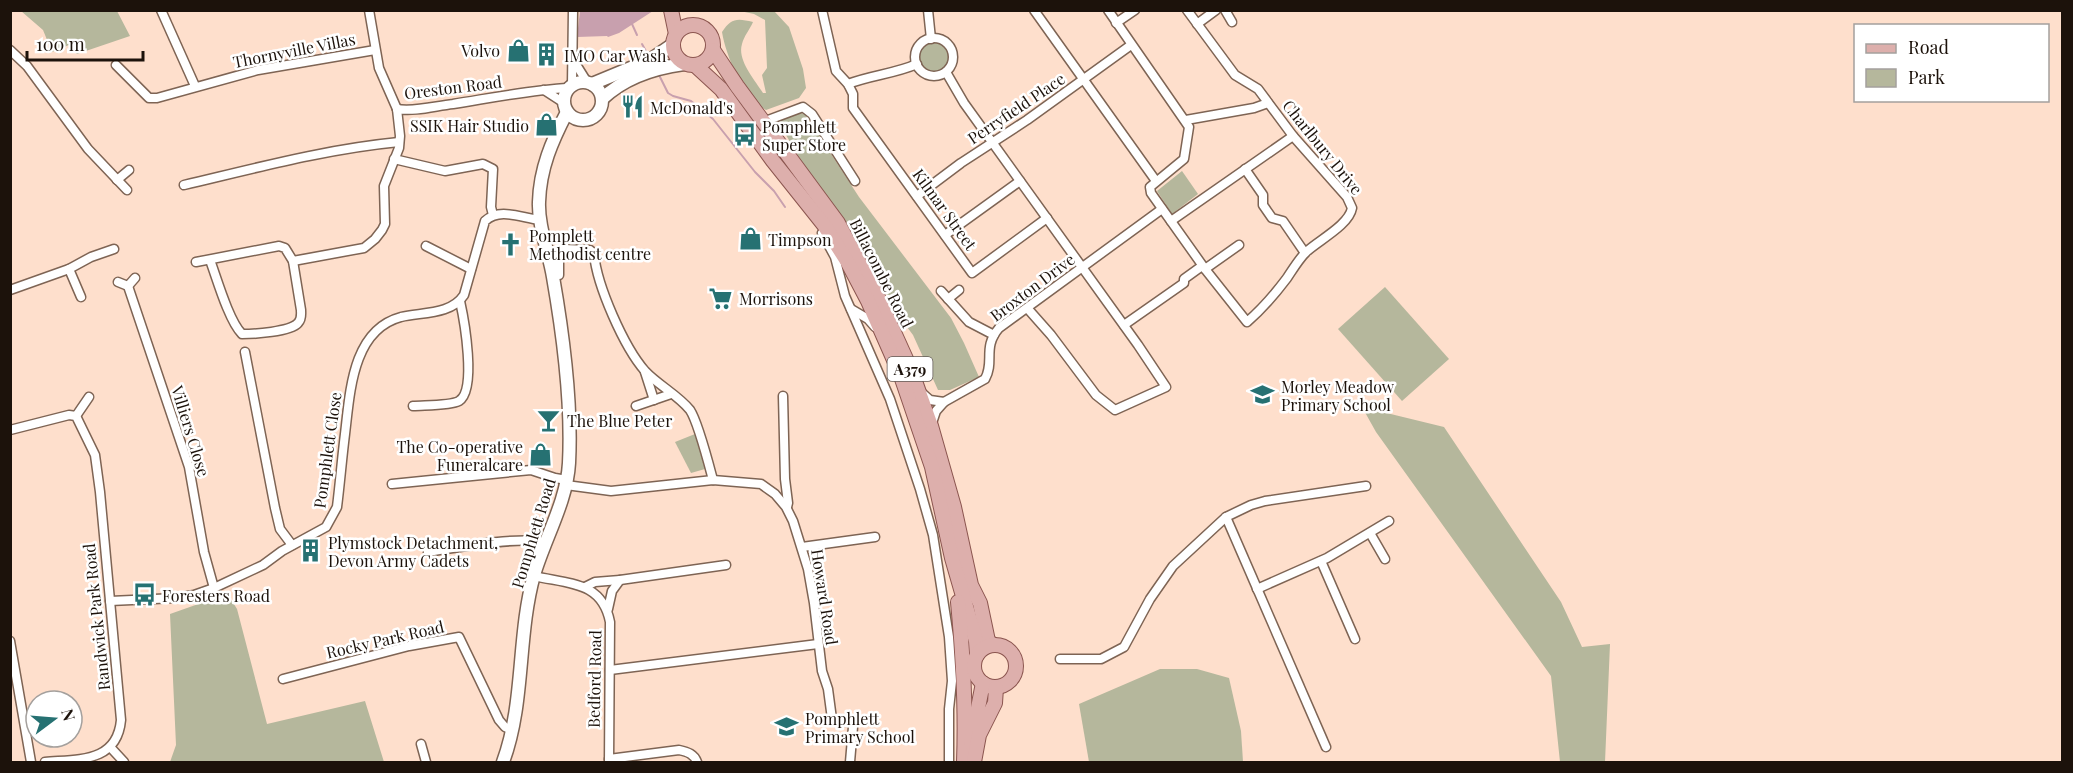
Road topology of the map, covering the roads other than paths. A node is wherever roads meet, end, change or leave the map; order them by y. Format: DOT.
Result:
graph roads {
  1 [pos="160,10"];
  2 [pos="369,10"];
  3 [pos="573,10"];
  4 [pos="671,10"];
  5 [pos="691,10"];
  6 [pos="822,10"];
  7 [pos="928,10"];
  8 [pos="1034,10"];
  9 [pos="1108,10"];
  10 [pos="1135,10"];
  11 [pos="1187,10"];
  12 [pos="1216,10"];
  13 [pos="1225,10"];
  14 [pos="1232,22"];
  15 [pos="1116,23"];
  16 [pos="1197,24"];
  17 [pos="698,25"];
  18 [pos="931,39"];
  19 [pos="674,40"];
  20 [pos="1131,45"];
  21 [pos="10,50"];
  22 [pos="375,50"];
  23 [pos="713,50"];
  24 [pos="572,57"];
  25 [pos="917,64"];
  26 [pos="116,65"];
  27 [pos="690,65"];
  28 [pos="946,72"];
  29 [pos="1084,80"];
  30 [pos="589,83"];
  31 [pos="848,84"];
  32 [pos="195,86"];
  33 [pos="570,87"];
  34 [pos="544,89"];
  35 [pos="602,99"];
  36 [pos="1268,103"];
  37 [pos="565,107"];
  38 [pos="397,109"];
  39 [pos="578,120"];
  40 [pos="1186,120"];
  41 [pos="763,122"];
  42 [pos="1293,135"];
  43 [pos="555,136"];
  44 [pos="400,139"];
  45 [pos="992,142"];
  46 [pos="394,159"];
  47 [pos="1245,169"];
  48 [pos="129,170"];
  49 [pos="117,180"];
  50 [pos="855,181"];
  51 [pos="1020,181"];
  52 [pos="1156,181"];
  53 [pos="184,184"];
  54 [pos="127,190"];
  55 [pos="917,196"];
  56 [pos="810,209"];
  57 [pos="1162,209"];
  58 [pos="493,215"];
  59 [pos="1047,218"];
  60 [pos="540,220"];
  61 [pos="1171,221"];
  62 [pos="945,235"];
  63 [pos="1239,244"];
  64 [pos="426,246"];
  65 [pos="114,249"];
  66 [pos="1305,253"];
  67 [pos="210,260"];
  68 [pos="293,261"];
  69 [pos="196,262"];
  70 [pos="1204,267"];
  71 [pos="69,269"];
  72 [pos="471,269"];
  73 [pos="1085,270"];
  74 [pos="553,275"];
  75 [pos="135,278"];
  76 [pos="118,282"];
  77 [pos="128,286"];
  78 [pos="10,290"];
  79 [pos="959,290"];
  80 [pos="940,291"];
  81 [pos="81,297"];
  82 [pos="948,299"];
  83 [pos="460,301"];
  84 [pos="851,309"];
  85 [pos="1028,309"];
  86 [pos="1124,325"];
  87 [pos="994,335"];
  88 [pos="885,338"];
  89 [pos="245,352"];
  90 [pos="645,370"];
  91 [pos="918,390"];
  92 [pos="671,394"];
  93 [pos="783,396"];
  94 [pos="89,397"];
  95 [pos="654,400"];
  96 [pos="944,402"];
  97 [pos="413,406"];
  98 [pos="636,406"];
  99 [pos="76,417"];
  100 [pos="931,426"];
  101 [pos="10,430"];
  102 [pos="713,480"];
  103 [pos="567,482"];
  104 [pos="392,484"];
  105 [pos="1366,486"];
  106 [pos="786,507"];
  107 [pos="1226,516"];
  108 [pos="1389,521"];
  109 [pos="1370,533"];
  110 [pos="874,537"];
  111 [pos="546,543"];
  112 [pos="292,545"];
  113 [pos="802,547"];
  114 [pos="428,552"];
  115 [pos="952,558"];
  116 [pos="1385,559"];
  117 [pos="1321,561"];
  118 [pos="726,565"];
  119 [pos="534,576"];
  120 [pos="620,580"];
  121 [pos="1255,586"];
  122 [pos="585,587"];
  123 [pos="214,588"];
  124 [pos="110,602"];
  125 [pos="608,609"];
  126 [pos="1355,639"];
  127 [pos="10,642"];
  128 [pos="818,644"];
  129 [pos="992,644"];
  130 [pos="977,655"];
  131 [pos="1060,659"];
  132 [pos="610,670"];
  133 [pos="283,679"];
  134 [pos="989,685"];
  135 [pos="512,730"];
  136 [pos="421,744"];
  137 [pos="1326,747"];
  138 [pos="111,748"];
  139 [pos="609,761"];
  140 [pos="31,762"];
  141 [pos="45,762"];
  142 [pos="124,762"];
  143 [pos="426,762"];
  144 [pos="503,762"];
  145 [pos="697,762"];
  146 [pos="850,762"];
  147 [pos="949,762"];
  148 [pos="966,762"];
  149 [pos="974,762"];
  1 -- 32 [label="street"];
  2 -- 22 [label="street, Oreston Road"];
  3 -- 24 [label="street"];
  4 -- 19 [label="main road, A379"];
  5 -- 17 [label="main road, A379"];
  6 -- 31 [label="street, Kilmar Street"];
  7 -- 18 [label="street"];
  8 -- 29 [label="street"];
  9 -- 15 [label="street"];
  10 -- 15 [label="street"];
  11 -- 16 [label="street"];
  12 -- 16 [label="street"];
  13 -- 14 [label="street"];
  15 -- 20 [label="street"];
  16 -- 36 [label="street"];
  17 -- 19 [label="main road"];
  17 -- 23 [label="main road, A379"];
  18 -- 25 [label="street"];
  18 -- 28 [label="street"];
  19 -- 27 [label="main road, A379"];
  19 -- 30 [label="street"];
  20 -- 29 [label="street, Perryfield Place"];
  20 -- 40 [label="street"];
  21 -- 49 [label="street"];
  22 -- 32 [label="street, Thornyville Villas"];
  22 -- 38 [label="street, Oreston Road"];
  23 -- 27 [label="main road"];
  23 -- 41 [label="main road, Billacombe Road / A379"];
  24 -- 30 [label="street"];
  24 -- 33 [label="street"];
  25 -- 28 [label="street"];
  25 -- 31 [label="street"];
  26 -- 32 [label="street, Thornyville Villas"];
  27 -- 35 [label="street"];
  27 -- 56 [label="main road, Billacombe Road / A379"];
  28 -- 45 [label="street"];
  29 -- 45 [label="street, Perryfield Place"];
  29 -- 52 [label="street"];
  30 -- 33 [label="street"];
  30 -- 35 [label="street"];
  31 -- 55 [label="street, Kilmar Street"];
  33 -- 34 [label="street, Oreston Road"];
  33 -- 37 [label="street"];
  34 -- 37 [label="street"];
  34 -- 38 [label="street, Oreston Road"];
  35 -- 39 [label="street"];
  36 -- 40 [label="street, Charlbury Drive"];
  36 -- 42 [label="street, Charlbury Drive"];
  37 -- 39 [label="street"];
  37 -- 43 [label="street, Pomphlett Road"];
  38 -- 44 [label="street"];
  39 -- 43 [label="street"];
  40 -- 52 [label="street"];
  41 -- 50 [label="street"];
  41 -- 91 [label="main road, Billacombe Road / A379"];
  42 -- 47 [label="street"];
  42 -- 66 [label="street, Charlbury Drive"];
  43 -- 60 [label="street, Pomphlett Road"];
  44 -- 46 [label="street"];
  44 -- 53 [label="street"];
  45 -- 51 [label="street"];
  45 -- 55 [label="street, Perryfield Place"];
  46 -- 58 [label="street"];
  46 -- 68 [label="street"];
  47 -- 61 [label="street"];
  47 -- 66 [label="street"];
  48 -- 49 [label="street"];
  49 -- 54 [label="street"];
  51 -- 59 [label="street"];
  51 -- 62 [label="street"];
  52 -- 57 [label="street"];
  55 -- 62 [label="street, Kilmar Street"];
  56 -- 84 [label="street, Billacombe Road"];
  56 -- 88 [label="main road, Billacombe Road / A379"];
  57 -- 61 [label="street"];
  57 -- 73 [label="street, Broxton Drive"];
  58 -- 60 [label="street"];
  58 -- 72 [label="street"];
  59 -- 62 [label="street, Kilmar Street"];
  59 -- 73 [label="street"];
  60 -- 74 [label="street, Pomphlett Road"];
  61 -- 70 [label="street"];
  63 -- 70 [label="street"];
  64 -- 72 [label="street"];
  65 -- 71 [label="street"];
  66 -- 70 [label="street, Charlbury Drive"];
  67 -- 68 [label="street"];
  67 -- 68 [label="street"];
  67 -- 69 [label="street"];
  70 -- 86 [label="street"];
  71 -- 78 [label="street"];
  71 -- 81 [label="street"];
  72 -- 83 [label="street"];
  73 -- 85 [label="street, Broxton Drive"];
  73 -- 86 [label="street"];
  74 -- 90 [label="street"];
  74 -- 103 [label="street, Pomphlett Road"];
  75 -- 77 [label="street"];
  76 -- 77 [label="street"];
  77 -- 123 [label="street, Villiers Close"];
  79 -- 82 [label="street"];
  80 -- 82 [label="street"];
  82 -- 87 [label="street"];
  83 -- 97 [label="street"];
  83 -- 112 [label="street, Pomphlett Close"];
  84 -- 88 [label="street, Billacombe Road"];
  84 -- 147 [label="street, Billacombe Road"];
  85 -- 86 [label="street"];
  85 -- 87 [label="street, Broxton Drive"];
  87 -- 96 [label="street, Broxton Drive"];
  88 -- 115 [label="main road, Billacombe Road / A379"];
  89 -- 112 [label="street"];
  90 -- 92 [label="street"];
  90 -- 95 [label="street"];
  91 -- 96 [label="street"];
  91 -- 100 [label="main road, Billacombe Road / A379"];
  92 -- 95 [label="street"];
  92 -- 102 [label="street"];
  93 -- 106 [label="street"];
  94 -- 99 [label="street"];
  95 -- 98 [label="street"];
  96 -- 100 [label="street"];
  99 -- 101 [label="street"];
  99 -- 124 [label="street, Randwick Park Road"];
  100 -- 129 [label="main road, Billacombe Road / A379"];
  102 -- 103 [label="street, Howard Road"];
  102 -- 106 [label="street, Howard Road"];
  103 -- 104 [label="street, Howard Road"];
  103 -- 111 [label="street, Pomphlett Road"];
  105 -- 107 [label="street"];
  106 -- 113 [label="street, Howard Road"];
  107 -- 121 [label="street"];
  107 -- 131 [label="street"];
  108 -- 109 [label="street"];
  109 -- 116 [label="street"];
  109 -- 117 [label="street"];
  110 -- 113 [label="street"];
  111 -- 114 [label="street"];
  111 -- 119 [label="street, Pomphlett Road"];
  112 -- 123 [label="street"];
  113 -- 128 [label="street, Howard Road"];
  115 -- 130 [label="main road, Billacombe Road / A379"];
  115 -- 148 [label="main road, Billacombe Road"];
  117 -- 121 [label="street"];
  117 -- 126 [label="street"];
  118 -- 120 [label="street"];
  119 -- 122 [label="street"];
  119 -- 135 [label="street, Pomphlett Road"];
  120 -- 122 [label="street"];
  120 -- 125 [label="street"];
  121 -- 137 [label="street"];
  122 -- 125 [label="street, Bedford Road"];
  123 -- 124 [label="street"];
  124 -- 138 [label="street, Randwick Park Road"];
  125 -- 132 [label="street, Bedford Road"];
  127 -- 140 [label="street"];
  128 -- 132 [label="street"];
  128 -- 146 [label="street, Howard Road"];
  129 -- 130 [label="main road"];
  129 -- 134 [label="main road, Billacombe Road / A379"];
  130 -- 134 [label="main road, Billacombe Road / A379"];
  132 -- 139 [label="street, Bedford Road"];
  133 -- 135 [label="street, Rocky Park Road"];
  134 -- 148 [label="main road, Billacombe Road / A379"];
  134 -- 149 [label="main road, Billacombe Road / A379"];
  135 -- 144 [label="street, Pomphlett Road"];
  136 -- 143 [label="street"];
  138 -- 141 [label="street"];
  138 -- 142 [label="street"];
  139 -- 145 [label="street"];
}
